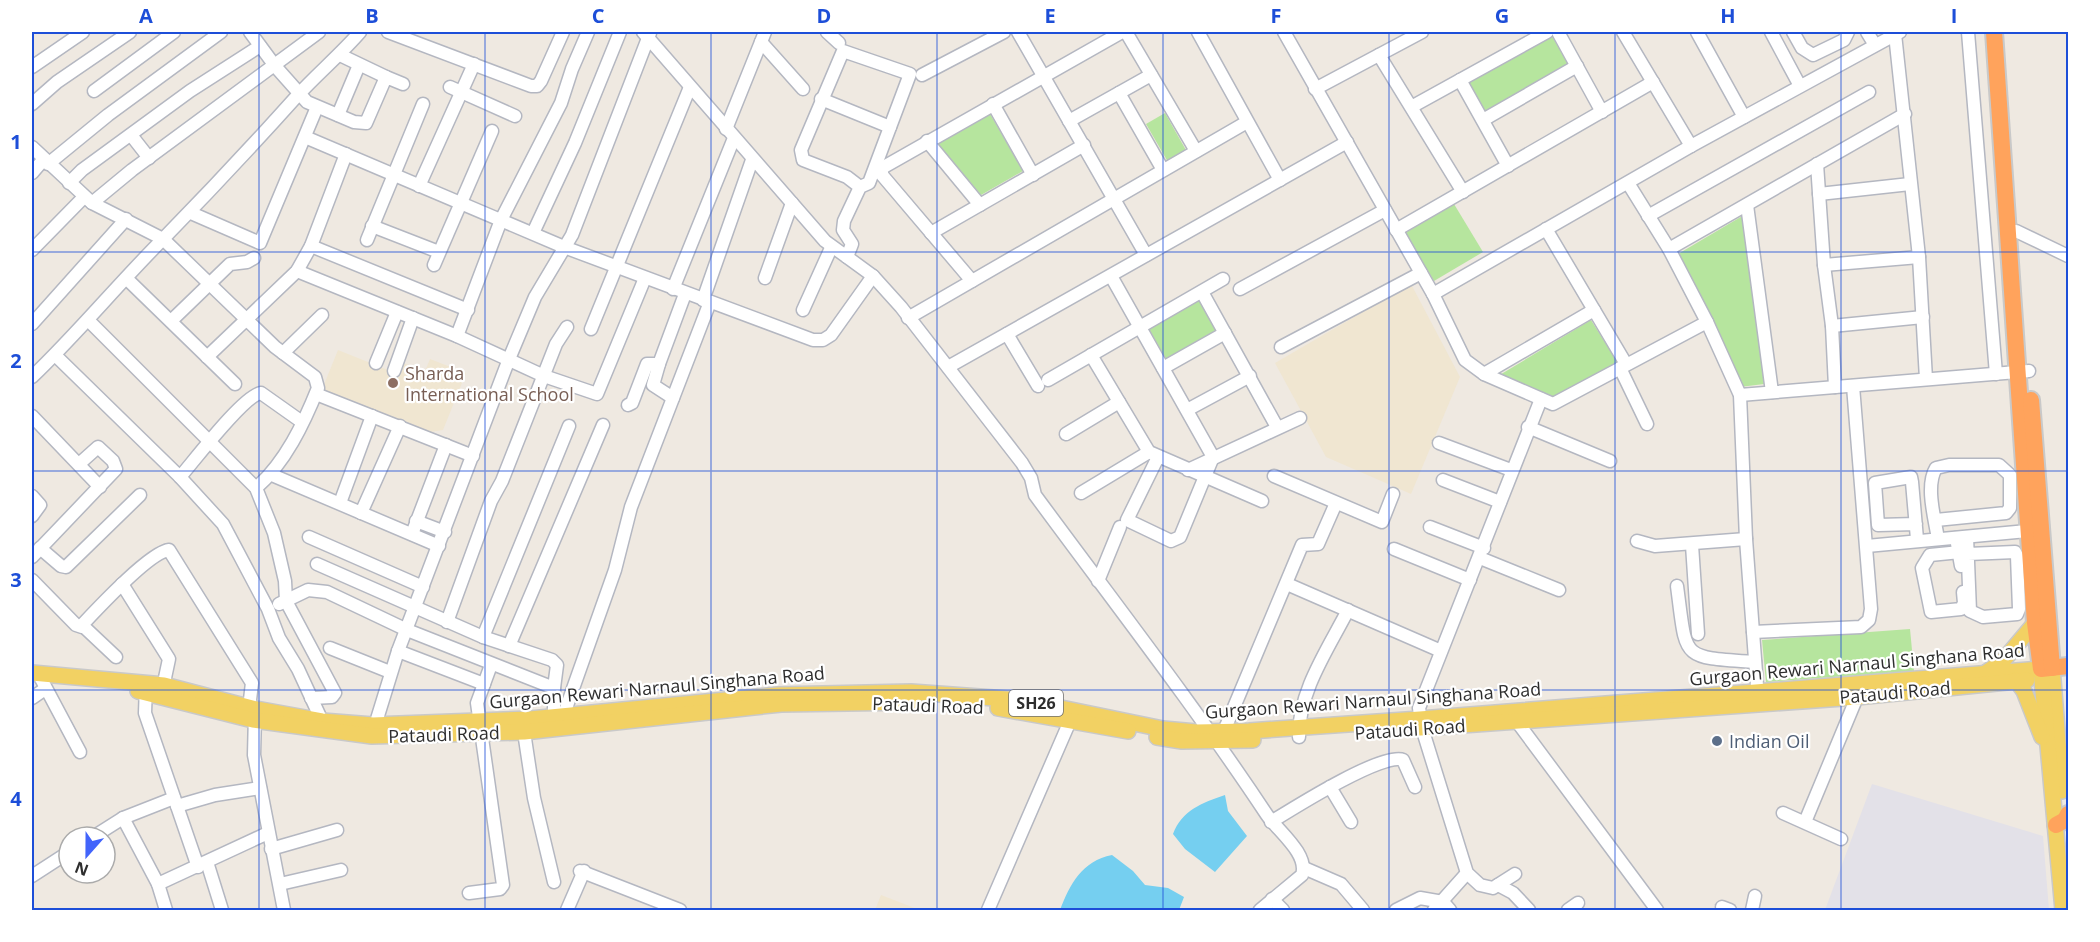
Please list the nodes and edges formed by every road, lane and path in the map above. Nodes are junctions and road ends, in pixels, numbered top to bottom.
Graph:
1 (83, 32) edge
2 (130, 32) edge
3 (174, 32) edge
4 (221, 32) edge
5 (250, 32) edge
6 (319, 32) edge
7 (360, 32) edge
8 (387, 32) edge
9 (549, 32) edge
10 (588, 32) edge
11 (620, 32) edge
12 (827, 32) edge
13 (1004, 32) edge
14 (1018, 32) edge
15 (1124, 32) edge
16 (1198, 32) edge
17 (1284, 32) edge
18 (1422, 32) edge
19 (1547, 32) edge
20 (1558, 32) edge
21 (1623, 32) edge
22 (1697, 32) edge
23 (1771, 32) edge
24 (1794, 32) edge
25 (1848, 32) edge
26 (1868, 32) edge
27 (1968, 32) edge
28 (1994, 32) edge
29 (2003, 32) edge
30 (1898, 33) edge
31 (562, 34) edge
32 (647, 34) edge
33 (763, 37) edge
34 (839, 43) dead end
35 (1875, 45) junction
36 (260, 46) junction
37 (340, 55) junction
38 (1379, 55) junction
39 (474, 64) junction
40 (359, 65) junction
41 (275, 66) junction
42 (1577, 66) junction
43 (32, 67) edge
44 (922, 75) dead end
45 (1043, 75) junction
46 (1151, 75) junction
47 (386, 77) junction
48 (1460, 80) junction
49 (1653, 82) junction
50 (403, 84) dead end
51 (1800, 86) junction
52 (690, 87) junction
53 (803, 89) dead end
54 (1315, 89) junction
55 (456, 90) junction
56 (94, 91) dead end
57 (1869, 92) dead end
58 (1119, 93) junction
59 (299, 94) junction
60 (821, 99) junction
61 (32, 104) edge
62 (423, 104) dead end
63 (993, 104) junction
64 (2003, 104) junction
65 (1413, 106) junction
66 (317, 107) junction
67 (1602, 112) junction
68 (1905, 114) junction
69 (338, 115) junction
70 (515, 116) dead end
71 (1744, 117) junction
72 (1483, 120) junction
73 (1069, 121) junction
74 (1247, 122) junction
75 (890, 127) junction
76 (492, 131) dead end
77 (730, 133) junction
78 (130, 135) junction
79 (305, 137) junction
80 (927, 141) junction
81 (1347, 142) junction
82 (1083, 145) junction
83 (1691, 146) junction
84 (32, 147) edge
85 (1196, 152) junction
86 (346, 154) junction
87 (148, 158) junction
88 (752, 160) junction
89 (46, 161) junction
90 (1816, 164) junction
91 (1509, 166) junction
92 (1163, 170) junction
93 (32, 173) edge
94 (394, 175) junction
95 (1033, 175) junction
96 (1280, 180) junction
97 (69, 183) junction
98 (1628, 183) junction
99 (1910, 184) junction
100 (419, 186) junction
101 (860, 187) junction
102 (1463, 192) junction
103 (1819, 194) junction
104 (1113, 198) junction
105 (88, 200) junction
106 (459, 203) junction
107 (792, 203) junction
108 (980, 205) junction
109 (1747, 205) junction
110 (1385, 210) junction
111 (191, 213) junction
112 (1648, 216) junction
113 (126, 219) junction
114 (501, 220) junction
115 (372, 226) junction
116 (1396, 230) junction
117 (1546, 230) junction
118 (2016, 231) junction
119 (533, 233) junction
120 (931, 233) junction
121 (163, 239) junction
122 (367, 240) dead end
123 (311, 246) junction
124 (564, 247) junction
125 (831, 248) junction
126 (1669, 249) junction
127 (32, 250) edge
128 (439, 252) junction
129 (1146, 255) junction
130 (2068, 256) edge
131 (847, 257) junction
132 (1919, 257) junction
133 (254, 258) dead end
134 (434, 265) dead end
135 (1824, 265) junction
136 (617, 267) junction
137 (297, 271) junction
138 (1420, 273) junction
139 (873, 276) junction
140 (1112, 276) junction
141 (645, 278) junction
142 (765, 278) dead end
143 (127, 279) junction
144 (1222, 279) dead end
145 (972, 281) junction
146 (210, 285) junction
147 (1240, 289) dead end
148 (679, 291) junction
149 (1202, 292) junction
150 (1433, 294) junction
151 (707, 301) junction
152 (468, 310) junction
153 (803, 310) dead end
154 (1594, 310) junction
155 (397, 312) junction
156 (322, 315) dead end
157 (1923, 317) junction
158 (246, 318) junction
159 (413, 318) junction
160 (908, 318) junction
161 (89, 321) junction
162 (171, 321) junction
163 (1707, 322) junction
164 (32, 324) edge
165 (1832, 326) junction
166 (567, 327) dead end
167 (1140, 327) junction
168 (591, 328) dead end
169 (1225, 333) junction
170 (1007, 334) junction
171 (457, 336) junction
172 (1281, 347) dead end
173 (284, 353) junction
174 (55, 355) junction
175 (1091, 355) junction
176 (207, 357) junction
177 (509, 359) junction
178 (376, 363) dead end
179 (659, 364) junction
180 (1623, 366) junction
181 (948, 367) junction
182 (1163, 368) junction
183 (394, 371) dead end
184 (2024, 372) junction
185 (1484, 374) junction
186 (1996, 374) junction
187 (544, 375) junction
188 (1250, 376) junction
189 (32, 377) edge
190 (1926, 379) junction
191 (235, 384) dead end
192 (1853, 386) junction
193 (1835, 387) junction
194 (1772, 392) junction
195 (316, 394) junction
196 (1740, 395) junction
197 (673, 398) junction
198 (1541, 399) junction
199 (1119, 402) junction
200 (628, 405) dead end
201 (1187, 410) junction
202 (32, 416) edge
203 (372, 416) junction
204 (1300, 418) dead end
205 (302, 422) junction
206 (1647, 424) dead end
207 (603, 425) dead end
208 (400, 426) junction
209 (569, 426) dead end
210 (1277, 427) junction
211 (1528, 427) junction
212 (1066, 434) dead end
213 (210, 442) junction
214 (1439, 442) dead end
215 (446, 445) junction
216 (1153, 455) junction
217 (473, 456) junction
218 (1213, 457) junction
219 (1610, 461) dead end
220 (79, 464) junction
221 (1511, 470) junction
222 (1188, 471) junction
223 (272, 475) junction
224 (1274, 476) dead end
225 (180, 477) junction
226 (1204, 478) junction
227 (1443, 480) dead end
228 (100, 487) junction
229 (256, 488) junction
230 (1081, 493) dead end
231 (1394, 494) dead end
232 (140, 495) dead end
233 (32, 496) edge
234 (1262, 501) dead end
235 (1500, 502) junction
236 (340, 503) junction
237 (1336, 503) junction
238 (362, 513) junction
239 (32, 516) edge
240 (1935, 520) junction
241 (416, 521) junction
242 (1916, 524) junction
243 (1120, 527) dead end
244 (1430, 527) dead end
245 (2027, 531) junction
246 (445, 532) junction
247 (412, 534) junction
248 (309, 537) dead end
249 (1961, 538) junction
250 (1746, 539) junction
251 (1917, 539) junction
252 (1938, 539) junction
253 (1637, 541) dead end
254 (1692, 545) junction
255 (439, 546) junction
256 (1867, 546) junction
257 (1394, 549) dead end
258 (36, 552) edge
259 (1482, 553) junction
260 (1964, 553) junction
261 (317, 564) dead end
262 (32, 580) edge
263 (1470, 580) junction
264 (1098, 581) junction
265 (122, 584) junction
266 (1287, 584) junction
267 (1677, 586) dead end
268 (423, 587) junction
269 (1559, 590) dead end
270 (286, 601) junction
271 (416, 607) junction
272 (268, 609) junction
273 (1348, 609) junction
274 (447, 622) junction
275 (2035, 623) junction
276 (82, 627) junction
277 (407, 630) junction
278 (1753, 632) junction
279 (1698, 634) dead end
280 (483, 637) junction
281 (509, 646) junction
282 (330, 648) dead end
283 (398, 651) junction
284 (1441, 651) junction
285 (116, 657) dead end
286 (1755, 662) junction
287 (491, 665) junction
288 (390, 672) junction
289 (1987, 672) junction
290 (2054, 673) edge
291 (38, 679) edge
292 (2016, 680) junction
293 (484, 684) junction
294 (554, 688) junction
295 (155, 689) junction
296 (1758, 697) junction
297 (1857, 697) junction
298 (32, 698) edge
299 (311, 698) junction
300 (739, 703) junction
301 (253, 712) junction
302 (1072, 715) junction
303 (559, 716) junction
304 (1517, 717) junction
305 (322, 721) junction
306 (1421, 723) junction
307 (479, 727) junction
308 (373, 730) junction
309 (524, 732) junction
310 (1299, 732) junction
311 (1217, 735) junction
312 (2048, 750) junction
313 (80, 752) dead end
314 (1330, 787) junction
315 (1415, 787) dead end
316 (260, 788) junction
317 (176, 802) junction
318 (1783, 813) dead end
319 (123, 818) junction
320 (2063, 820) edge
321 (1271, 822) junction
322 (1351, 822) dead end
323 (1805, 822) junction
324 (112, 825) edge
325 (337, 830) dead end
326 (268, 833) junction
327 (1842, 839) dead end
328 (271, 849) junction
329 (2068, 854) edge
330 (57, 860) edge
331 (203, 865) junction
332 (1304, 868) junction
333 (341, 870) dead end
334 (1467, 873) junction
335 (1515, 874) dead end
336 (32, 876) edge
337 (554, 882) dead end
338 (158, 884) junction
339 (280, 884) junction
340 (1498, 885) junction
341 (469, 893) dead end
342 (1755, 896) dead end
343 (1272, 899) junction
344 (1442, 908) edge
345 (166, 910) edge
346 (222, 910) edge
347 (285, 910) edge
348 (567, 910) edge
349 (680, 910) edge
350 (988, 910) edge
351 (1260, 910) edge
352 (1283, 910) edge
353 (1364, 910) edge
354 (1396, 910) edge
355 (1528, 910) edge
356 (1658, 910) edge
357 (1752, 910) edge
358 (2063, 910) edge

1 - 43 street
2 - 61 street
3 - 56 street
4 - 89 street
5 - 36 street
6 - 41 street
7 - 37 street
8 - 39 street
9 - 31 street
10 - 114 street
11 - 119 street
12 - 34 street
13 - 44 street
14 - 45 street
15 - 45 street
15 - 46 street
16 - 74 street
17 - 54 street
18 - 38 street
19 - 48 street
20 - 42 street
21 - 49 street
22 - 71 street
23 - 51 street
24 - 25 street
26 - 35 street
27 - 186 street
28 - 64 highway
29 - 64 highway
30 - 35 street
30 - 68 street
31 - 39 street
32 - 52 street
32 - 124 street
33 - 53 street
33 - 77 street
35 - 51 street
36 - 41 street
36 - 78 street
37 - 40 street
37 - 59 street
38 - 54 street
38 - 65 street
39 - 55 street
40 - 47 street
40 - 69 street
41 - 59 street
41 - 87 street
42 - 67 street
42 - 72 street
45 - 63 street
45 - 73 street
46 - 58 street
46 - 85 street
47 - 50 street
47 - 69 street
48 - 65 street
48 - 72 street
49 - 67 street
49 - 83 street
51 - 71 street
52 - 77 street
52 - 136 street
54 - 81 street
55 - 70 street
55 - 100 street
57 - 112 street
58 - 73 street
58 - 92 street
59 - 66 street
59 - 111 street
60 - 75 street
60 - 75 street
60 - 101 street
62 - 94 street
63 - 80 street
63 - 95 street
64 - 118 highway
64 - 184 highway
65 - 102 street
66 - 69 street
66 - 79 street
67 - 91 street
68 - 90 street
68 - 99 street
71 - 83 street
72 - 91 street
73 - 82 street
74 - 85 street
74 - 96 street
75 - 101 street
76 - 106 street
77 - 88 street
77 - 148 street
78 - 87 street
78 - 97 street
79 - 86 street
79 - 111 street
80 - 108 street
80 - 120 street
81 - 96 street
81 - 110 street
82 - 95 street
82 - 104 street
83 - 98 street
84 - 89 street
85 - 92 street
86 - 94 street
86 - 123 street
87 - 105 street
88 - 107 street
88 - 151 street
89 - 93 street
89 - 97 street
90 - 103 street
90 - 109 street
91 - 102 street
92 - 104 street
94 - 100 street
94 - 115 street
95 - 108 street
96 - 129 street
97 - 105 street
98 - 112 street
98 - 117 street
99 - 103 street
99 - 132 street
100 - 106 street
101 - 131 street
102 - 116 street
103 - 135 street
104 - 129 street
104 - 145 street
105 - 113 street
105 - 127 street
106 - 114 street
106 - 128 street
107 - 125 street
107 - 142 street
108 - 120 street
109 - 126 street
109 - 194 street
110 - 116 street
110 - 147 street
111 - 121 street
112 - 126 street
113 - 121 street
113 - 164 street
114 - 119 street
114 - 152 street
115 - 122 street
115 - 128 street
116 - 138 street
117 - 150 street
117 - 154 street
118 - 130 street
118 - 184 highway
119 - 124 street
120 - 145 street
121 - 143 street
121 - 146 street
123 - 137 street
123 - 152 street
124 - 136 street
124 - 177 street
125 - 131 street
125 - 153 street
126 - 163 street
128 - 134 street
129 - 140 street
131 - 139 street
132 - 135 street
132 - 157 street
133 - 146 street
135 - 165 street
136 - 141 street
136 - 168 street
137 - 155 street
137 - 158 street
138 - 150 street
138 - 172 street
139 - 151 street
139 - 160 street
140 - 167 street
140 - 170 street
141 - 148 street
141 - 187 street
143 - 161 street
143 - 162 street
144 - 149 street
145 - 160 street
146 - 158 street
146 - 162 street
148 - 151 street
148 - 179 street
149 - 167 street
149 - 169 street
150 - 185 street
151 - 197 street
152 - 171 street
154 - 180 street
154 - 185 street
155 - 159 street
155 - 178 street
156 - 173 street
157 - 165 street
157 - 190 street
158 - 173 street
158 - 176 street
159 - 171 street
159 - 183 street
160 - 181 street
161 - 174 street
161 - 213 street
162 - 176 street
163 - 180 street
163 - 196 street
165 - 193 street
166 - 187 street
167 - 175 street
167 - 182 street
169 - 182 street
169 - 188 street
170 - 175 street
170 - 181 street
171 - 177 street
173 - 195 street
174 - 189 street
174 - 225 street
175 - 199 street
176 - 191 street
177 - 187 street
177 - 217 street
179 - 197 street
179 - 200 street
180 - 198 street
180 - 206 street
181 - 264 street
182 - 201 street
184 - 186 street
184 - 245 highway
184 - 290 highway
185 - 198 street
186 - 190 street
187 - 274 street
188 - 201 street
188 - 210 street
190 - 192 street
192 - 193 street
192 - 256 street
193 - 194 street
194 - 196 street
195 - 203 street
195 - 205 street
196 - 250 street
197 - 303 street
198 - 211 street
199 - 212 street
199 - 216 street
201 - 218 street
202 - 220 street
203 - 208 street
203 - 236 street
204 - 210 street
205 - 213 street
205 - 223 street
207 - 281 street
208 - 215 street
208 - 238 street
209 - 280 street
210 - 218 street
211 - 219 street
211 - 221 street
213 - 225 street
213 - 229 street
214 - 221 street
215 - 217 street
215 - 241 street
216 - 222 street
216 - 226 street
216 - 230 street
217 - 246 street
218 - 222 street
218 - 226 street
220 - 228 street
220 - 228 street
221 - 235 street
222 - 226 street
223 - 229 street
223 - 236 street
224 - 237 street
225 - 272 street
226 - 234 street
227 - 235 street
228 - 258 street
229 - 270 street
231 - 237 street
232 - 258 street
233 - 239 street
235 - 259 street
236 - 238 street
237 - 266 street
238 - 247 street
240 - 240 street
240 - 252 street
241 - 246 street
241 - 247 street
242 - 242 street
242 - 251 street
243 - 264 street
244 - 259 street
245 - 249 street
245 - 275 highway
246 - 255 street
247 - 255 street
248 - 268 street
249 - 252 street
249 - 260 street
250 - 254 street
250 - 278 street
251 - 252 street
251 - 256 street
253 - 254 street
254 - 279 street
255 - 268 street
256 - 278 street
257 - 263 street
259 - 263 street
259 - 269 street
260 - 260 street
260 - 260 street
261 - 271 street
262 - 276 street
263 - 284 street
264 - 311 street
265 - 276 street
265 - 295 street
265 - 301 street
266 - 273 street
266 - 311 street
267 - 286 street
268 - 271 street
270 - 272 street
270 - 277 street
270 - 299 street
271 - 274 street
271 - 277 street
272 - 299 street
273 - 284 street
273 - 310 street
274 - 280 street
275 - 289 main road
275 - 290 highway
276 - 285 street
277 - 283 street
277 - 287 street
278 - 286 street
280 - 281 street
281 - 294 street
282 - 288 street
283 - 288 street
283 - 293 street
284 - 306 street
286 - 296 street
287 - 293 street
287 - 294 street
288 - 308 street
289 - 290 main road, Gurgaon Rewari Narnaul Singhana Road / SH26
289 - 296 main road, Gurgaon Rewari Narnaul Singhana Road / SH26
290 - 292 main road, Pataudi Road / SH26
290 - 312 main road
290 - 320 main road
291 - 295 main road, Gurgaon Rewari Narnaul Singhana Road / SH26
291 - 298 street
291 - 313 street
292 - 297 main road, Pataudi Road / SH26
292 - 312 main road
293 - 307 street
294 - 303 street
295 - 301 main road, Gurgaon Rewari Narnaul Singhana Road / SH26
295 - 317 street
296 - 297 main road, Pataudi Road / SH26
296 - 304 main road, Gurgaon Rewari Narnaul Singhana Road / SH26
297 - 323 street
299 - 305 street
300 - 302 main road, Gurgaon Rewari Narnaul Singhana Road / SH26
300 - 303 main road, Gurgaon Rewari Narnaul Singhana Road / SH26
300 - 309 main road, Pataudi Road / SH26
301 - 305 main road, Gurgaon Rewari Narnaul Singhana Road / SH26
301 - 308 main road, Pataudi Road / SH26
301 - 316 street
302 - 311 main road, Gurgaon Rewari Narnaul Singhana Road / SH26
302 - 350 street
303 - 307 main road, Gurgaon Rewari Narnaul Singhana Road / SH26
304 - 306 main road, Gurgaon Rewari Narnaul Singhana Road / SH26
304 - 356 street
305 - 308 main road, Gurgaon Rewari Narnaul Singhana Road / SH26
306 - 310 main road, Gurgaon Rewari Narnaul Singhana Road / SH26
306 - 334 street
307 - 308 main road, Gurgaon Rewari Narnaul Singhana Road / SH26
307 - 309 main road, Pataudi Road / SH26
307 - 341 street
309 - 337 street
310 - 311 main road, Gurgaon Rewari Narnaul Singhana Road / SH26
311 - 321 street
312 - 320 main road
314 - 315 street
314 - 321 street
314 - 322 street
316 - 317 street
316 - 326 street
317 - 319 street
317 - 331 street
318 - 323 street
319 - 324 street
319 - 338 street
320 - 329 main road
320 - 358 main road
321 - 332 street
323 - 327 street
325 - 328 street
326 - 328 street
326 - 331 street
328 - 339 street
330 - 336 street
331 - 338 street
331 - 346 street
332 - 343 street
332 - 353 street
333 - 339 street
334 - 340 street
334 - 344 street
335 - 340 street
338 - 345 street
339 - 347 street
340 - 355 street
342 - 357 street
343 - 351 street
343 - 352 street
344 - 354 street
348 - 349 street

